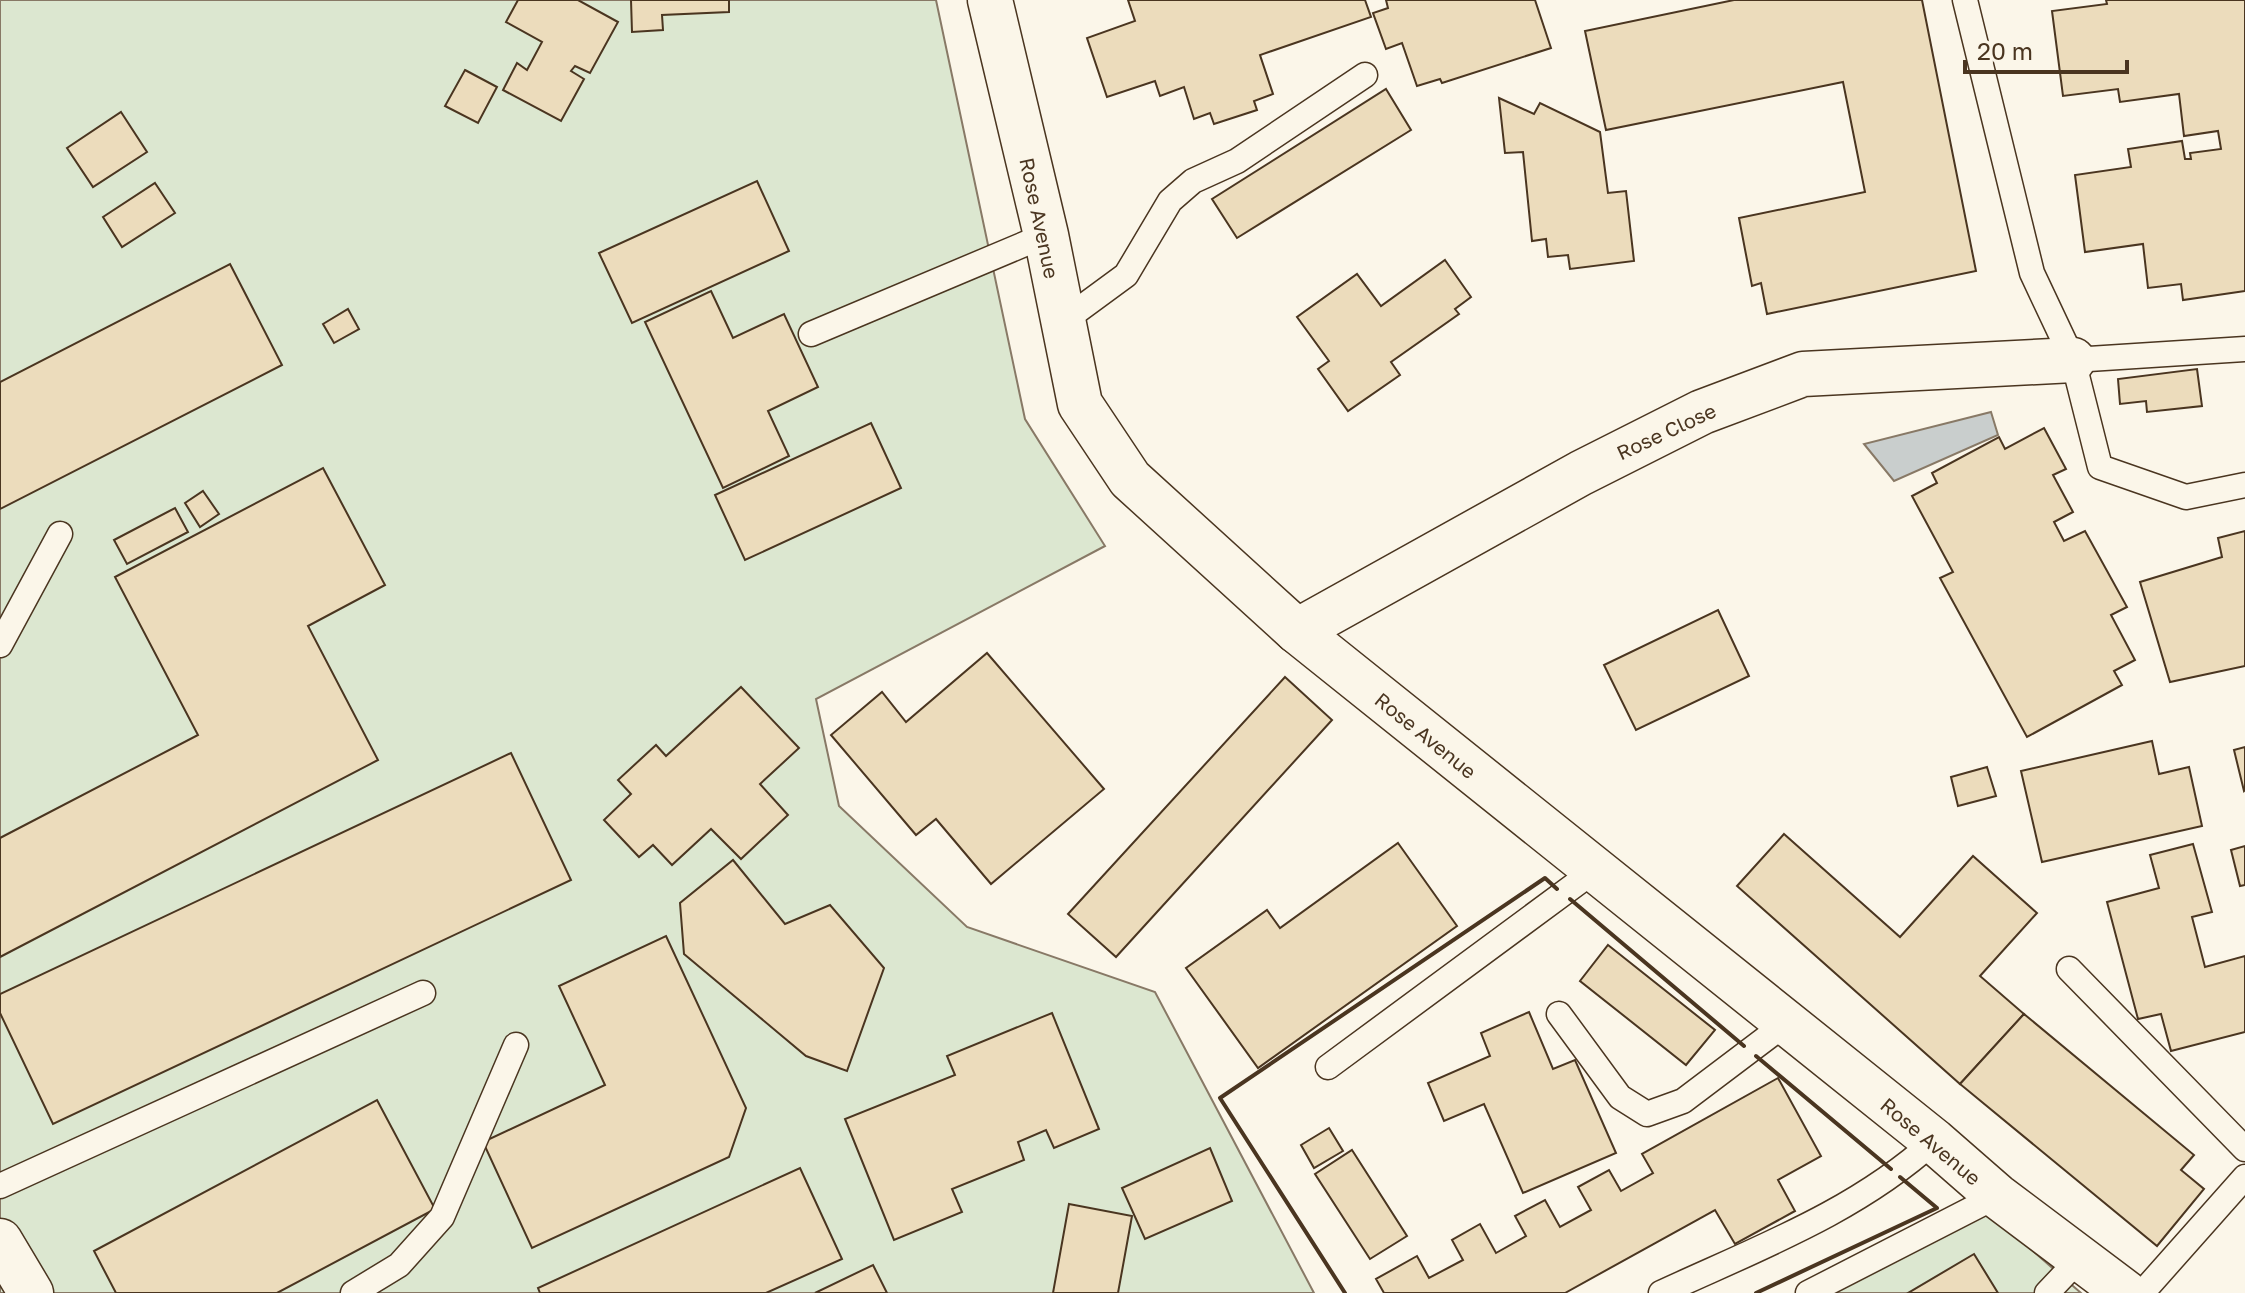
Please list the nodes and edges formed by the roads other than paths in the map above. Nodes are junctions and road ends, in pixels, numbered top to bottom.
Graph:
1 (990, 0) edge
2 (1965, 0) edge
3 (1365, 75) dead end
4 (1046, 235) junction
5 (1062, 322) junction
6 (811, 334) dead end
7 (2245, 349) edge
8 (2073, 360) junction
9 (2245, 485) edge
10 (60, 534) dead end
11 (1297, 631) junction
12 (0, 645) edge
13 (1595, 870) junction
14 (2069, 969) dead end
15 (423, 993) dead end
16 (1559, 1014) dead end
17 (1785, 1024) junction
18 (516, 1045) dead end
19 (1328, 1067) dead end
20 (1934, 1141) junction
21 (2245, 1149) edge
22 (2245, 1177) edge
23 (0, 1186) edge
24 (1997, 1196) junction
25 (0, 1241) edge
26 (2081, 1257) junction
27 (31, 1293) edge
28 (353, 1293) edge
29 (1661, 1293) edge
30 (1808, 1293) edge
31 (2047, 1293) edge
32 (2126, 1293) edge
33 (2142, 1293) edge

1 - 4 street, Rose Avenue
2 - 8 lane
3 - 5 lane
4 - 5 street, Rose Avenue
4 - 6 lane
5 - 11 street, Rose Avenue
7 - 8 lane
8 - 9 lane
8 - 11 street, Rose Close
10 - 12 lane
11 - 13 street, Rose Avenue
13 - 17 street, Rose Avenue
13 - 19 lane
14 - 21 lane
15 - 23 lane
16 - 17 lane
17 - 20 street, Rose Avenue
18 - 28 lane
20 - 24 street, Rose Avenue
20 - 29 lane
22 - 33 lane
24 - 26 street, Rose Avenue
24 - 30 lane
25 - 27 street
26 - 31 lane
26 - 32 street, Rose Avenue

